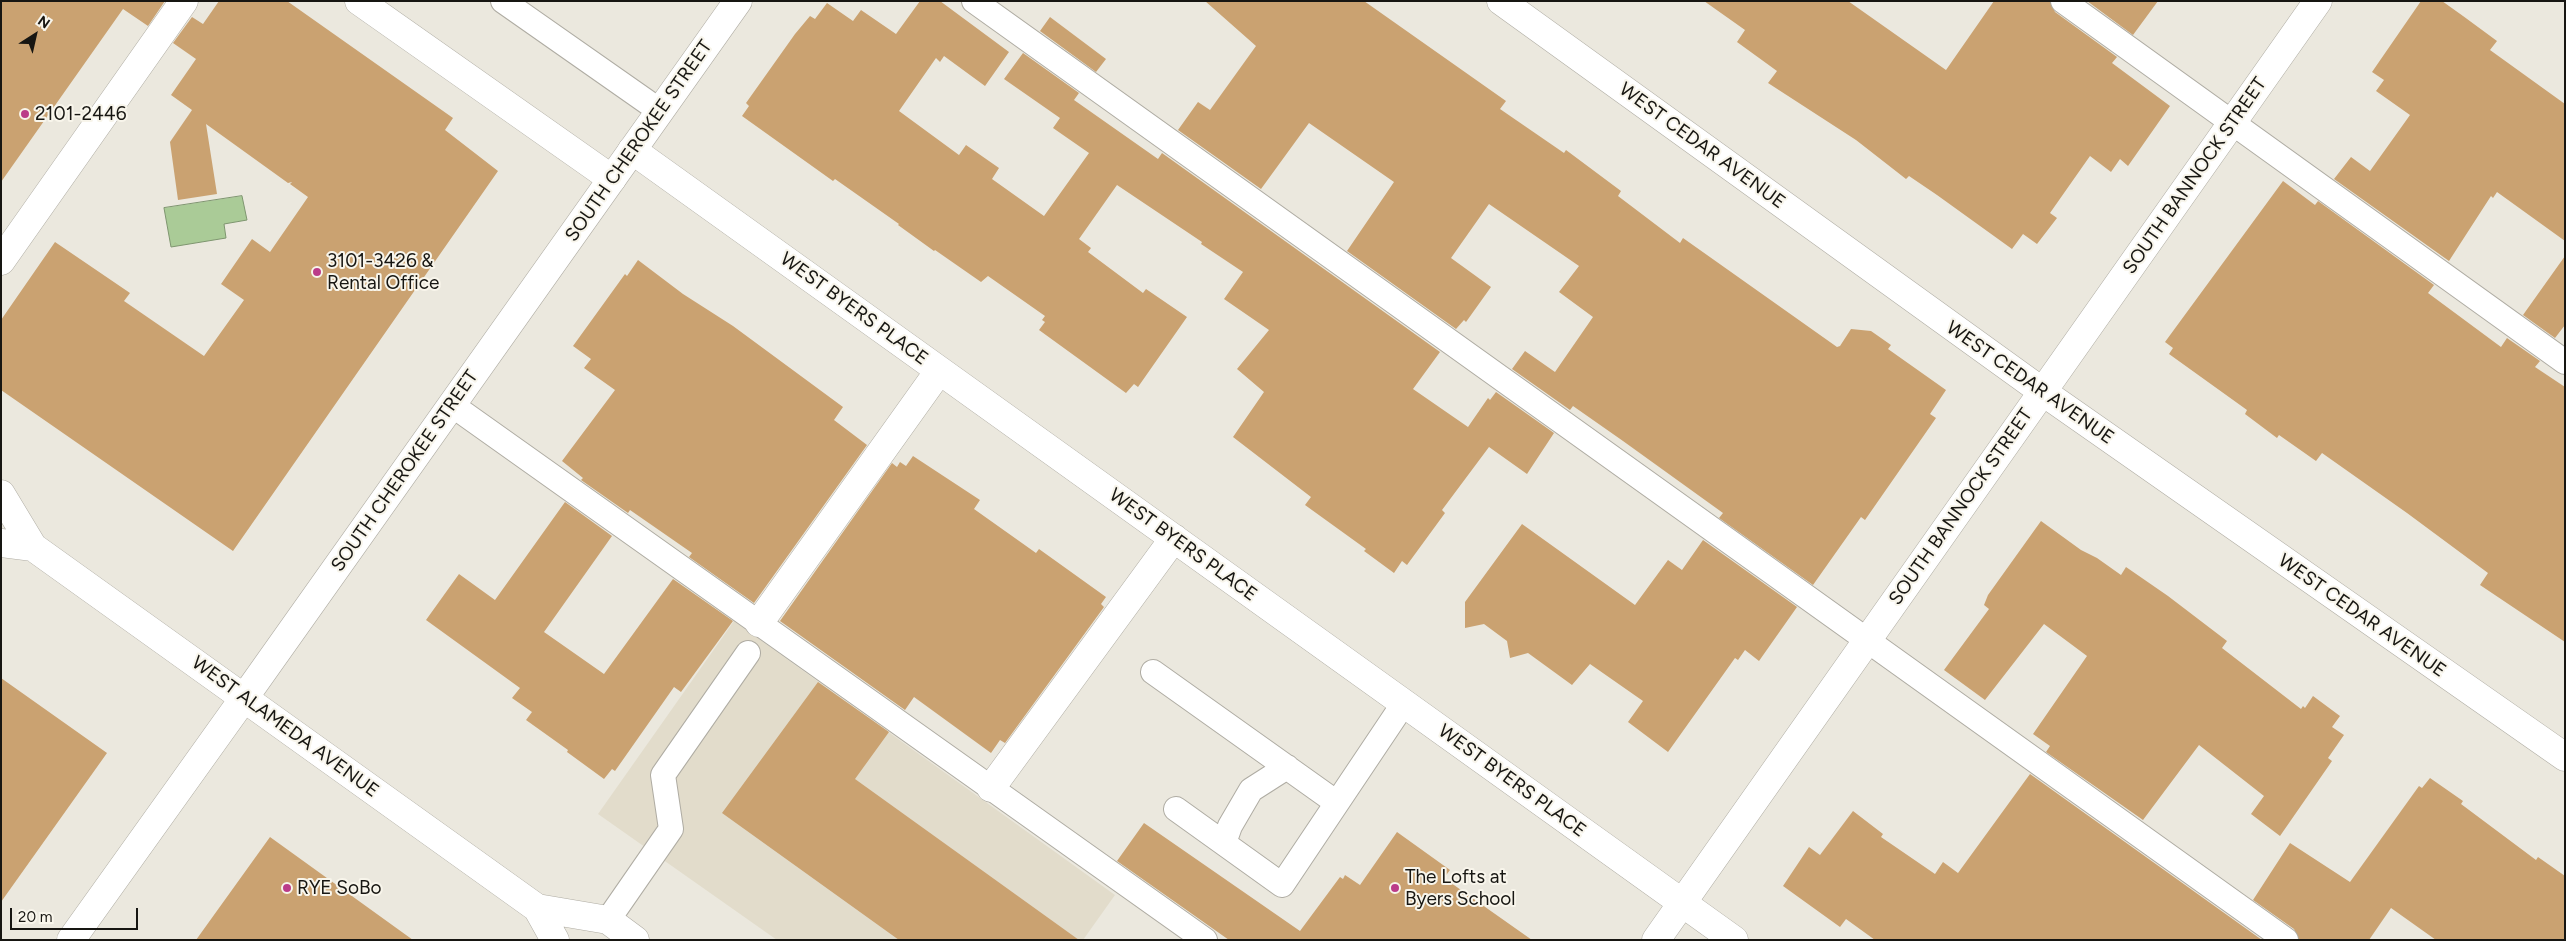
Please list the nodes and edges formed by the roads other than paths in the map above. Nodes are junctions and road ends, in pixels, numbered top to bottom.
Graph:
1 (184, 1) edge
2 (359, 1) edge
3 (503, 1) edge
4 (738, 1) edge
5 (974, 1) edge
6 (1501, 1) edge
7 (2063, 1) edge
8 (2318, 1) edge
9 (660, 112) junction
10 (2233, 122) junction
11 (632, 150) junction
12 (612, 179) junction
13 (1, 261) edge
14 (2565, 362) edge
15 (940, 371) junction
16 (2043, 392) junction
17 (452, 405) junction
18 (1, 494) edge
19 (1174, 538) junction
20 (1, 542) edge
21 (33, 547) junction
22 (759, 623) junction
23 (1868, 640) junction
24 (748, 653) dead end
25 (1153, 672) dead end
26 (244, 698) junction
27 (1404, 703) junction
28 (2565, 758) edge
29 (1287, 767) junction
30 (991, 788) junction
31 (1337, 803) junction
32 (1176, 809) dead end
33 (1224, 843) junction
34 (1682, 903) junction
35 (537, 908) junction
36 (608, 920) junction
37 (71, 940) edge
38 (555, 940) edge
39 (635, 940) edge
40 (1205, 940) edge
41 (1656, 940) edge
42 (1734, 940) edge
43 (2286, 940) edge

1 - 13 street
2 - 12 street
3 - 9 lane
4 - 9 street, SOUTH CHEROKEE STREET
5 - 23 lane
6 - 16 street, WEST CEDAR AVENUE
7 - 10 lane
8 - 10 street, SOUTH BANNOCK STREET
9 - 11 street, SOUTH CHEROKEE STREET
10 - 14 lane
10 - 16 street, SOUTH BANNOCK STREET
11 - 12 street, SOUTH CHEROKEE STREET
11 - 15 street, WEST BYERS PLACE
12 - 17 street, SOUTH CHEROKEE STREET
15 - 19 street, WEST BYERS PLACE
15 - 22 street
16 - 23 street, SOUTH BANNOCK STREET
16 - 28 street, WEST CEDAR AVENUE
17 - 22 lane
17 - 26 street, SOUTH CHEROKEE STREET
18 - 21 street, WEST ALAMEDA AVENUE
19 - 27 street, WEST BYERS PLACE
19 - 30 street
20 - 21 street, WEST ALAMEDA AVENUE
21 - 26 street, WEST ALAMEDA AVENUE
22 - 30 lane
23 - 34 street, SOUTH BANNOCK STREET
23 - 43 lane
24 - 36 lane
25 - 29 lane
26 - 35 street, WEST ALAMEDA AVENUE
26 - 37 street, SOUTH CHEROKEE STREET
27 - 31 lane
27 - 34 street, WEST BYERS PLACE
29 - 31 lane
29 - 33 lane
30 - 40 lane
31 - 33 lane
32 - 33 lane
34 - 41 street, SOUTH BANNOCK STREET
34 - 42 street, WEST BYERS PLACE
35 - 36 street, WEST ALAMEDA AVENUE
35 - 38 street, WEST ALAMEDA AVENUE
36 - 39 street, WEST ALAMEDA AVENUE

